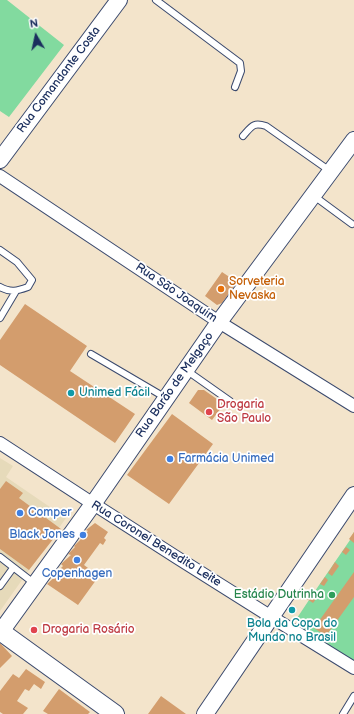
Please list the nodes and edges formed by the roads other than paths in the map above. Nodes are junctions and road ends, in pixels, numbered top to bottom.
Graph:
1 (119, 0) edge
2 (156, 0) edge
3 (234, 87) dead end
4 (243, 136) dead end
5 (354, 140) edge
6 (0, 160) edge
7 (330, 171) junction
8 (0, 176) edge
9 (313, 195) junction
10 (352, 224) dead end
11 (0, 250) edge
12 (0, 288) edge
13 (16, 291) junction
14 (0, 318) edge
15 (219, 322) junction
16 (91, 354) dead end
17 (186, 370) junction
18 (166, 398) junction
19 (230, 401) dead end
20 (354, 406) edge
21 (0, 443) edge
22 (354, 495) edge
23 (93, 504) junction
24 (0, 557) edge
25 (13, 568) junction
26 (36, 585) junction
27 (0, 586) edge
28 (270, 617) junction
29 (0, 632) edge
30 (354, 668) edge
31 (354, 696) edge
32 (115, 714) edge
33 (205, 714) edge
34 (343, 714) edge

1 - 6 street, Rua Comandante Costa
2 - 3 lane
4 - 7 lane
5 - 7 street, Rua Barão de Melgaço
7 - 9 street, Rua Barão de Melgaço
8 - 15 street, Rua São Joaquim
9 - 10 lane
9 - 15 street, Rua Barão de Melgaço
11 - 13 lane
12 - 13 lane
13 - 14 lane
15 - 17 street, Rua Barão de Melgaço
15 - 20 street, Rua São Joaquim
16 - 18 lane
17 - 18 street, Rua Barão de Melgaço
17 - 19 lane
18 - 23 street, Rua Barão de Melgaço
21 - 23 street, Rua Coronel Benedito Leite
22 - 28 street
23 - 26 street, Rua Barão de Melgaço
23 - 28 street, Rua Coronel Benedito Leite
24 - 25 lane
25 - 26 lane
25 - 27 lane
26 - 29 street, Rua Barão de Melgaço
28 - 30 street, Rua Coronel Benedito Leite
28 - 33 street
29 - 32 main road
31 - 34 lane

